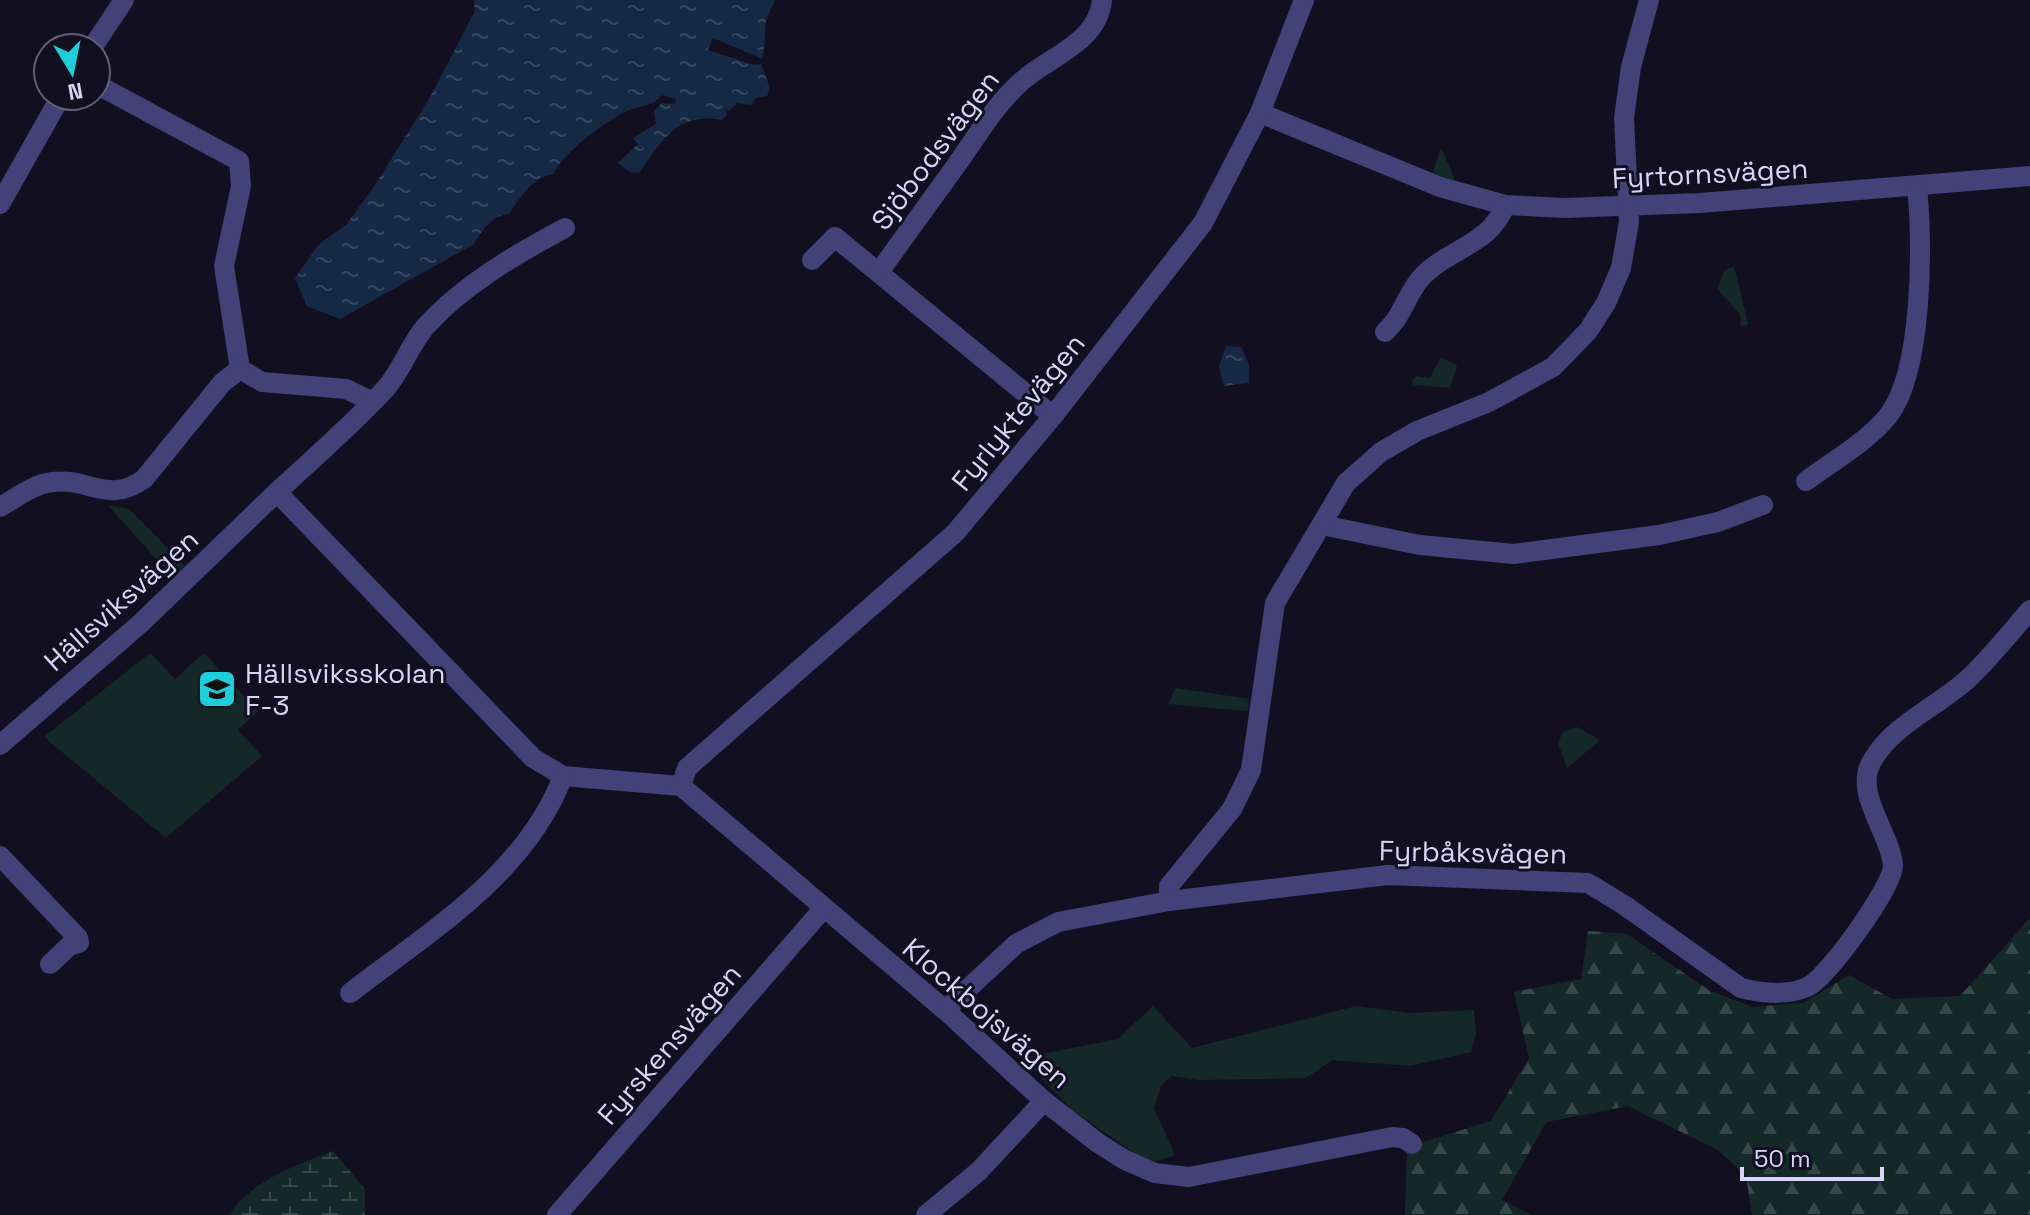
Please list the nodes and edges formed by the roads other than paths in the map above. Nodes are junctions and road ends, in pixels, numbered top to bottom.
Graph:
1 (124, 0) edge
2 (1102, 0) edge
3 (1304, 0) edge
4 (1649, 0) edge
5 (103, 32) edge
6 (112, 93) edge
7 (52, 112) edge
8 (1260, 113) junction
9 (2030, 176) edge
10 (1917, 187) junction
11 (0, 204) edge
12 (1505, 205) junction
13 (1631, 206) junction
14 (565, 228) dead end
15 (812, 260) dead end
16 (879, 272) junction
17 (1385, 332) dead end
18 (240, 369) junction
19 (373, 402) junction
20 (1053, 416) junction
21 (1806, 481) dead end
22 (277, 492) junction
23 (1763, 505) dead end
24 (0, 507) edge
25 (1322, 525) junction
26 (2030, 610) edge
27 (0, 745) edge
28 (563, 776) junction
29 (681, 786) junction
30 (0, 856) edge
31 (1169, 901) junction
32 (823, 909) junction
33 (50, 964) dead end
34 (350, 993) dead end
35 (945, 1010) junction
36 (1044, 1101) junction
37 (1412, 1144) dead end
38 (557, 1215) edge
39 (926, 1215) edge

1 - 5 street
2 - 16 street, Sjöbodsvägen
3 - 8 street, Fyrlyktevägen
4 - 13 street
6 - 18 street
7 - 11 street
8 - 12 street, Fyrtornsvägen
8 - 20 street, Fyrlyktevägen
9 - 10 street, Fyrtornsvägen
10 - 13 street, Fyrtornsvägen
10 - 21 street
12 - 13 street, Fyrtornsvägen
12 - 17 street
13 - 25 street
14 - 19 street, Hällsviksvägen
15 - 16 street, Sjöbodsvägen
16 - 20 street, Sjöbodsvägen
18 - 19 street
18 - 24 street
19 - 22 street, Hällsviksvägen
20 - 29 street, Fyrlyktevägen
22 - 27 street, Hällsviksvägen
22 - 28 street
23 - 25 street
25 - 31 street
26 - 31 street, Fyrbåksvägen
28 - 29 street
28 - 34 street
29 - 32 street, Klockbojsvägen
30 - 33 street
31 - 35 street, Fyrbåksvägen
32 - 35 street, Klockbojsvägen
32 - 38 street, Fyrskensvägen
35 - 36 street, Klockbojsvägen
36 - 37 street, Klockbojsvägen
36 - 39 street

